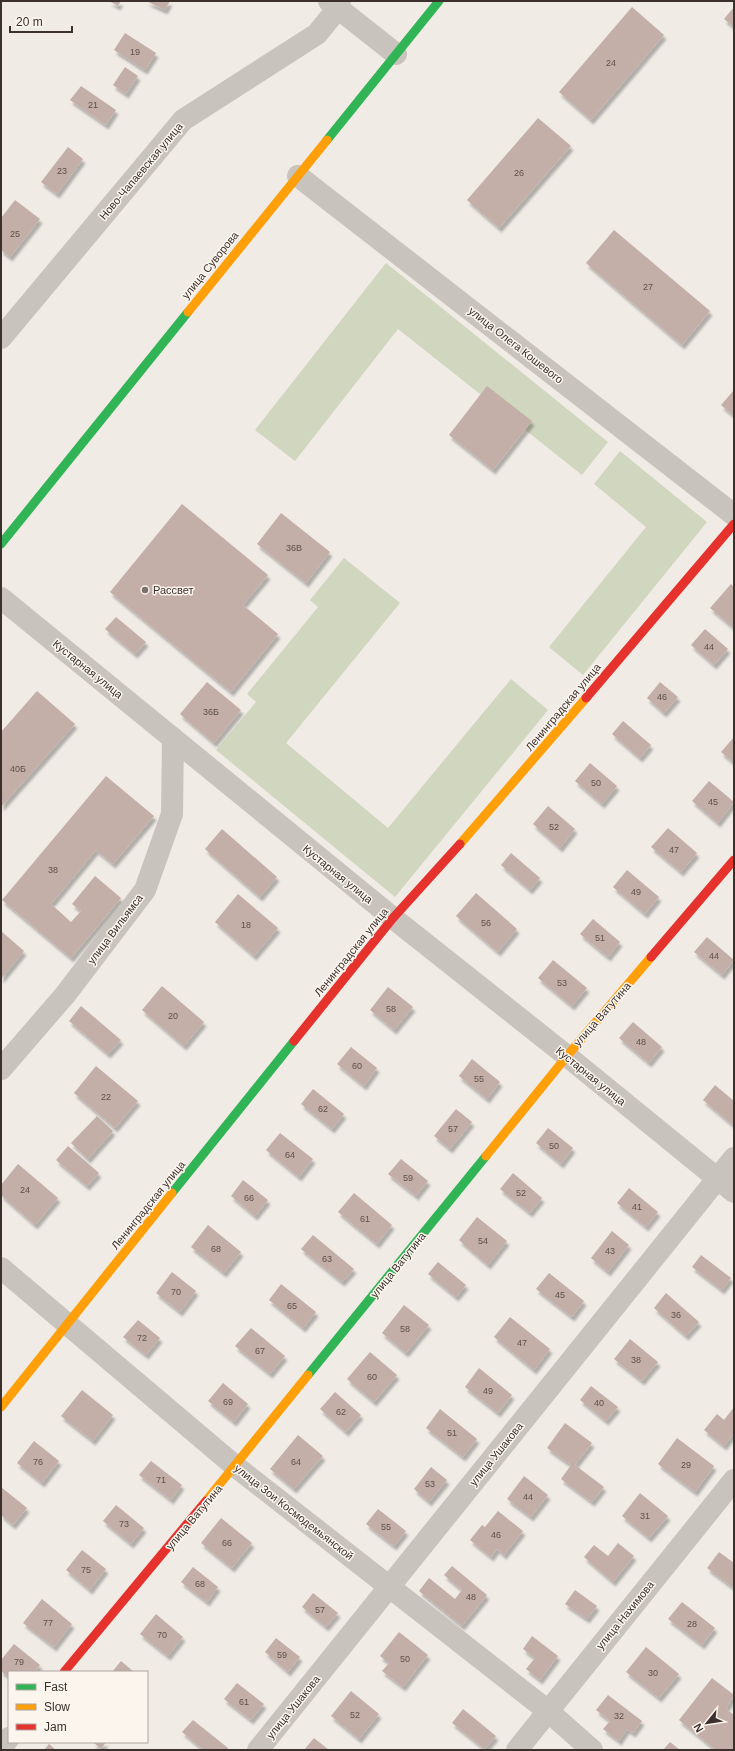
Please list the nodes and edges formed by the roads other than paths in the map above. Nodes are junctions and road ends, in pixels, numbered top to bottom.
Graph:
1 (439, 1) edge
2 (336, 3) edge
3 (396, 54) junction
4 (298, 176) junction
5 (1, 338) edge
6 (734, 515) edge
7 (734, 524) edge
8 (1, 544) edge
9 (1, 598) edge
10 (172, 738) junction
11 (734, 860) edge
12 (393, 918) junction
13 (567, 1056) junction
14 (1, 1069) edge
15 (734, 1158) edge
16 (717, 1178) junction
17 (734, 1192) edge
18 (1, 1268) edge
19 (67, 1325) junction
20 (1, 1407) edge
21 (235, 1466) junction
22 (734, 1480) edge
23 (389, 1588) junction
24 (65, 1671) edge
25 (548, 1711) junction
26 (8, 1739) edge
27 (1, 1748) edge
28 (258, 1750) edge
29 (517, 1750) edge
30 (592, 1750) edge

1 - 3 street, улица Суворова
2 - 3 street
2 - 5 street, Ново-Чапаевская улица
3 - 4 street, улица Суворова
4 - 6 street, улица Олега Кошевого
4 - 8 street, улица Суворова
7 - 12 street, Ленинградская улица
9 - 10 street, Кустарная улица
10 - 12 street, Кустарная улица
10 - 14 street, улица Вильямса
11 - 13 street, улица Ватутина
12 - 13 street, Кустарная улица
12 - 19 street, Ленинградская улица
13 - 16 street, Кустарная улица
13 - 21 street, улица Ватутина
15 - 16 street, улица Ушакова
16 - 17 street, Кустарная улица
16 - 23 street, улица Ушакова
18 - 19 street, улица Зои Космодемьянской
19 - 20 street, Ленинградская улица
19 - 21 street, улица Зои Космодемьянской
21 - 23 street, улица Зои Космодемьянской
21 - 24 street, улица Ватутина
22 - 25 street, улица Нахимова
23 - 25 street, улица Зои Космодемьянской
23 - 28 street, улица Ушакова
25 - 29 street, улица Нахимова
25 - 30 street, улица Зои Космодемьянской
26 - 27 street

